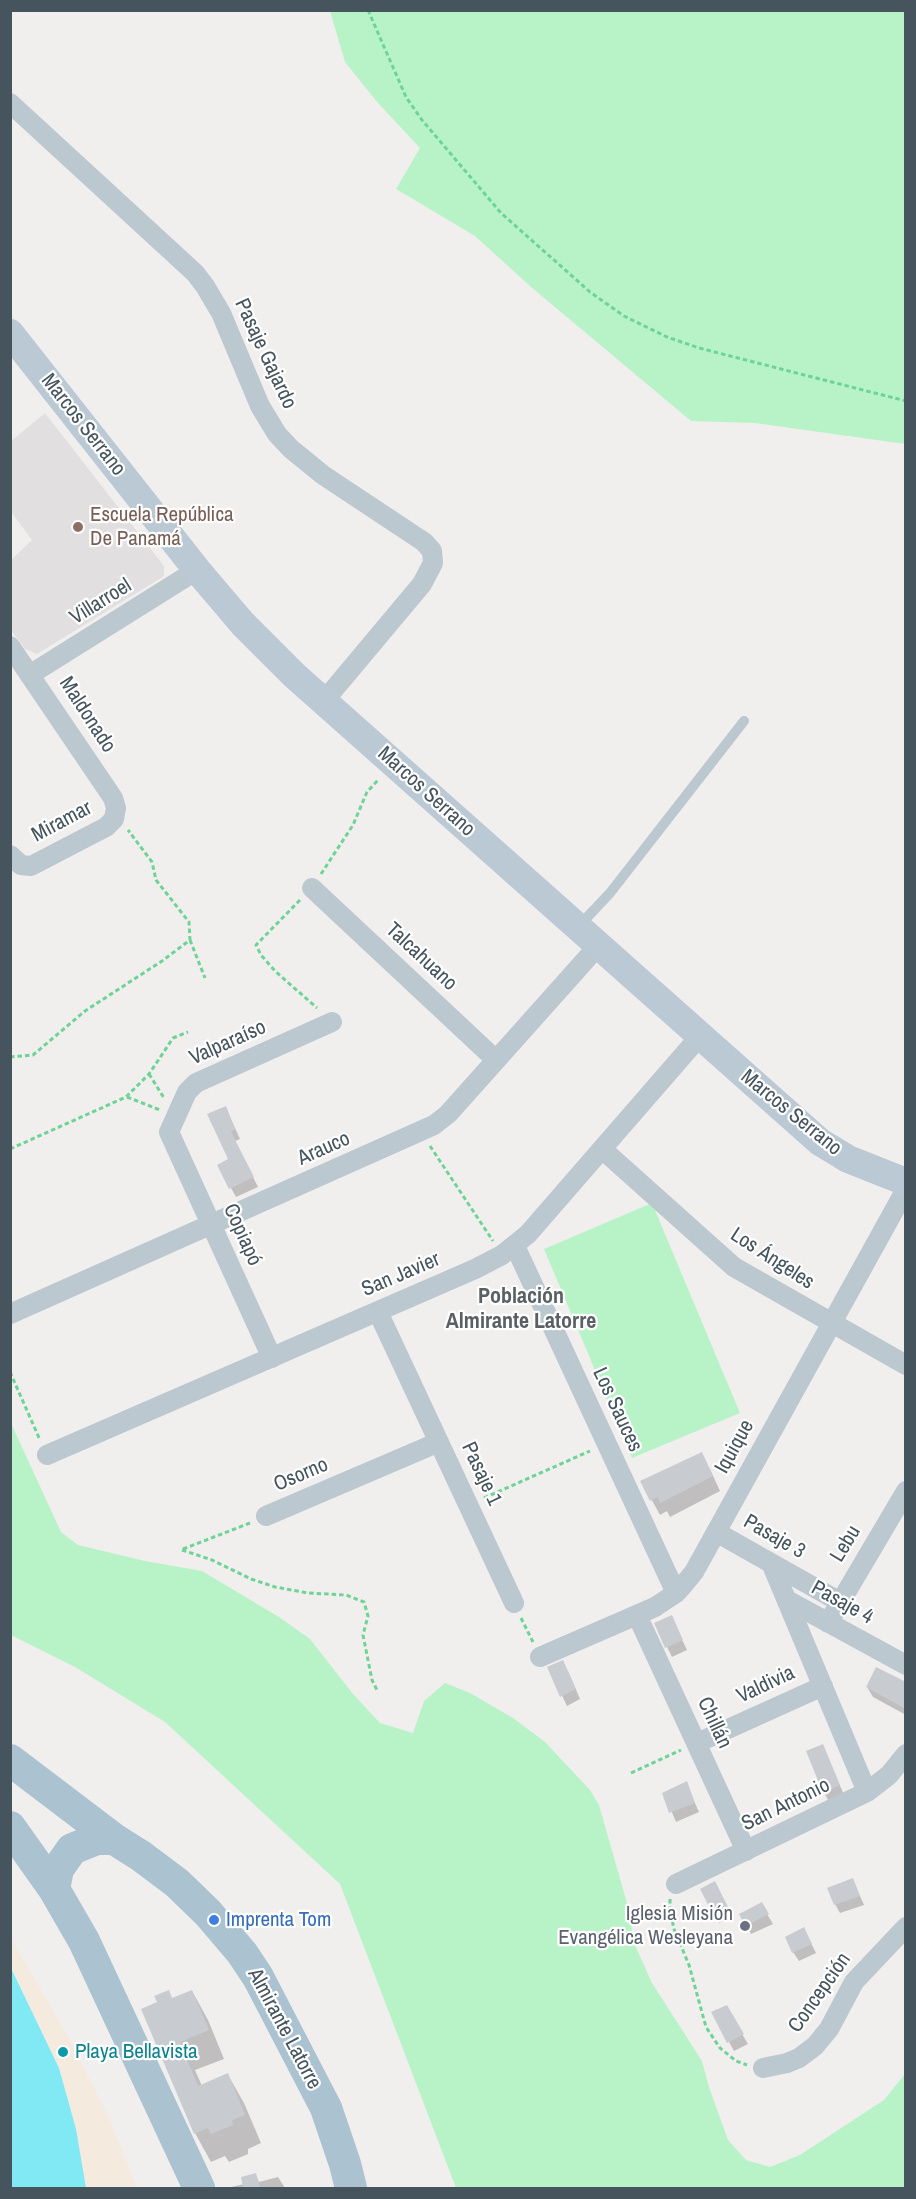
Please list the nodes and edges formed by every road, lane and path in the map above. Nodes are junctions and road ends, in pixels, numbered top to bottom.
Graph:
1 (368, 10) edge
2 (10, 103) edge
3 (10, 333) edge
4 (906, 401) edge
5 (197, 570) junction
6 (10, 646) edge
7 (31, 674) junction
8 (324, 701) junction
9 (744, 721) dead end
10 (116, 814) junction
11 (18, 861) edge
12 (312, 888) dead end
13 (588, 937) junction
14 (190, 940) junction
15 (205, 978) dead end
16 (332, 1022) dead end
17 (188, 1032) dead end
18 (700, 1036) junction
19 (10, 1057) edge
20 (496, 1060) junction
21 (149, 1074) junction
22 (126, 1097) junction
23 (173, 1124) junction
24 (421, 1132) junction
25 (10, 1149) edge
26 (602, 1149) junction
27 (906, 1182) edge
28 (906, 1190) edge
29 (212, 1225) junction
30 (508, 1251) junction
31 (378, 1312) junction
32 (10, 1314) edge
33 (831, 1324) junction
34 (272, 1358) junction
35 (906, 1365) edge
36 (10, 1372) edge
37 (439, 1442) junction
38 (606, 1444) junction
39 (47, 1455) joint
40 (906, 1491) edge
41 (468, 1505) junction
42 (266, 1516) joint
43 (716, 1532) junction
44 (771, 1563) junction
45 (676, 1593) junction
46 (787, 1600) junction
47 (840, 1602) junction
48 (514, 1603) joint
49 (637, 1615) junction
50 (828, 1623) junction
51 (540, 1657) joint
52 (906, 1665) edge
53 (822, 1686) junction
54 (378, 1692) dead end
55 (697, 1743) junction
56 (906, 1754) edge
57 (10, 1760) edge
58 (631, 1773) dead end
59 (867, 1792) junction
60 (65, 1802) junction
61 (11, 1828) edge
62 (114, 1839) junction
63 (746, 1851) junction
64 (676, 1884) joint
65 (54, 1889) junction
66 (906, 1927) edge
67 (763, 2068) joint
68 (199, 2188) edge
69 (351, 2188) edge

1 - 4 path
2 - 8 street, Pasaje Gajardo
3 - 5 street, Marcos Serrano
5 - 7 street, Villarroel
5 - 8 street, Marcos Serrano
6 - 7 street, Maldonado
7 - 10 street, Maldonado
8 - 13 street, Marcos Serrano
9 - 13 lane
10 - 11 street, Miramar
10 - 14 path
12 - 20 street, Talcahuano
13 - 18 street, Marcos Serrano
13 - 20 street, Arauco
14 - 15 path
14 - 19 path
16 - 23 street, Valparaíso
17 - 21 path
18 - 26 street, San Javier
18 - 27 street, Marcos Serrano
20 - 24 street, Arauco
21 - 22 path
21 - 23 path
22 - 23 path
22 - 25 path
23 - 29 street, Copiapó
24 - 29 street, Arauco
24 - 30 path
26 - 30 street, San Javier
26 - 33 street, Los Ángeles
28 - 33 street, Iquique
29 - 32 street, Arauco
29 - 34 street, Copiapó
30 - 31 street, San Javier
30 - 38 street, Los Sauces
31 - 34 street, San Javier
31 - 37 street, Pasaje 1
33 - 35 street, Los Ángeles
33 - 43 street, Iquique
34 - 39 street, San Javier
36 - 39 path
37 - 41 street, Pasaje 1
37 - 42 street, Osorno
38 - 41 path
38 - 45 street, Los Sauces
40 - 47 street, Lebu
41 - 48 street, Pasaje 1
42 - 54 path, Osorno
43 - 44 street, Pasaje 3
43 - 45 street, Iquique
44 - 46 street
44 - 47 street, Pasaje 3
45 - 49 street, Iquique
46 - 50 street, Pasaje 4
46 - 53 street
47 - 50 street, Lebu
48 - 51 path
49 - 51 street, Iquique
49 - 55 street, Chillán
50 - 52 street, Pasaje 4
53 - 55 street, Valdivia
53 - 59 street
55 - 58 path
55 - 63 street, Chillán
56 - 59 street, San Antonio
57 - 60 main road, Almirante Latorre
59 - 63 street, San Antonio
60 - 61 main road
60 - 62 main road, Almirante Latorre
61 - 65 main road
62 - 65 main road
62 - 69 main road, Almirante Latorre
63 - 64 street, San Antonio
64 - 67 path
65 - 68 main road
66 - 67 street, Concepción

